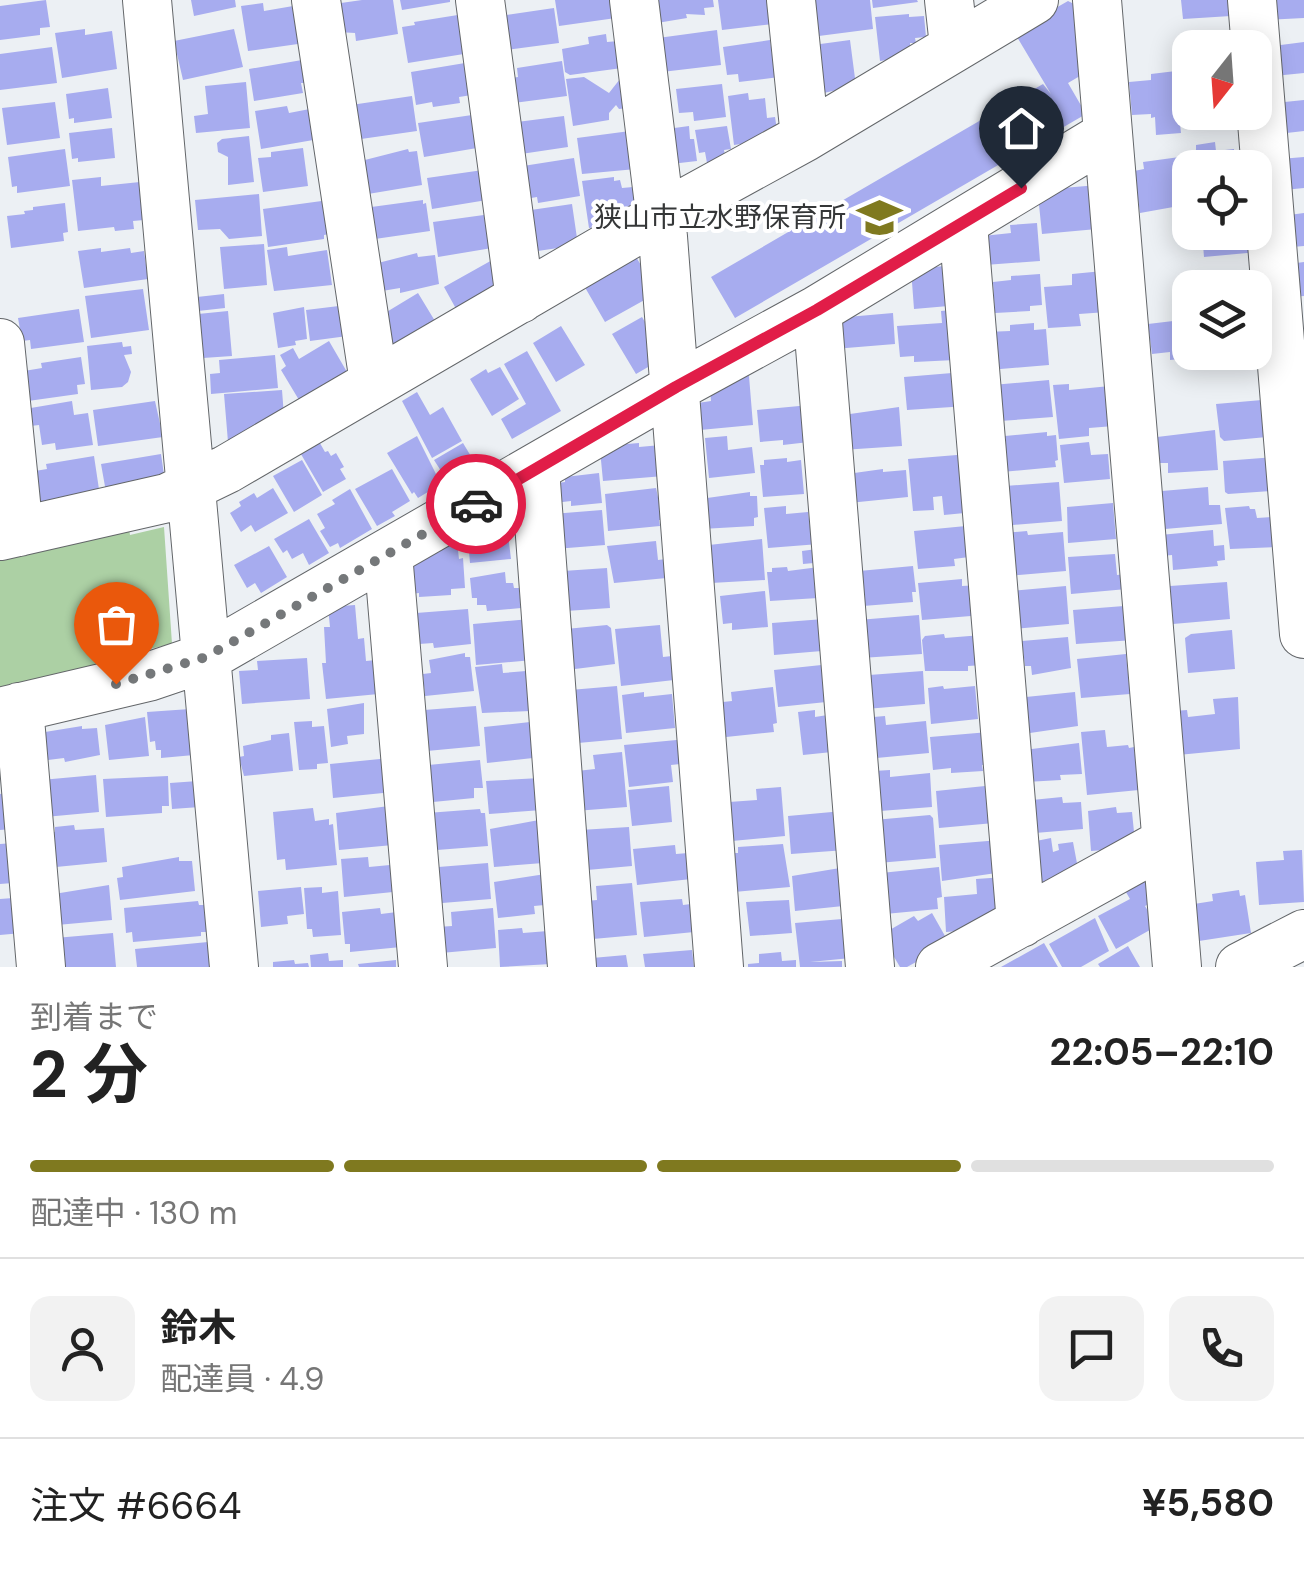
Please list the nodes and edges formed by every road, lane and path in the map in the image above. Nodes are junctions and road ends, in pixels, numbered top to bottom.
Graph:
1 (147, 0) edge
2 (316, 0) edge
3 (480, 0) edge
4 (634, 0) edge
5 (791, 0) edge
6 (949, 0) edge
7 (1034, 0) edge
8 (1097, 0) edge
9 (1252, 0) edge
10 (954, 46) junction
11 (1107, 135) junction
12 (805, 137) junction
13 (661, 216) junction
14 (963, 224) junction
15 (520, 299) junction
16 (817, 310) junction
17 (0, 344) edge
18 (374, 382) junction
19 (676, 387) junction
20 (536, 469) junction
21 (192, 485) junction
22 (9, 534) edge
23 (388, 554) junction
24 (1304, 634) edge
25 (206, 657) junction
26 (10, 710) edge
27 (1166, 842) junction
28 (1021, 922) junction
29 (1304, 934) edge
30 (42, 967) edge
31 (234, 967) edge
32 (422, 967) edge
33 (572, 967) edge
34 (720, 967) edge
35 (870, 967) edge
36 (940, 967) edge
37 (1178, 967) edge
38 (1240, 967) edge

1 - 21 street
2 - 18 street
3 - 15 street
4 - 13 street
5 - 12 street
6 - 10 street
7 - 10 street
8 - 11 street
9 - 24 street
10 - 12 street
11 - 14 street
11 - 27 street
12 - 13 street
13 - 15 street
13 - 19 street
14 - 16 street
14 - 28 street
15 - 18 street
16 - 19 street
16 - 35 street
17 - 22 street
18 - 21 street
19 - 20 street
19 - 34 street
20 - 23 street
20 - 33 street
21 - 22 street
21 - 25 street
23 - 25 street
23 - 32 street
25 - 26 street
25 - 31 street
26 - 30 street
27 - 28 street
27 - 37 street
28 - 36 street
29 - 38 street

